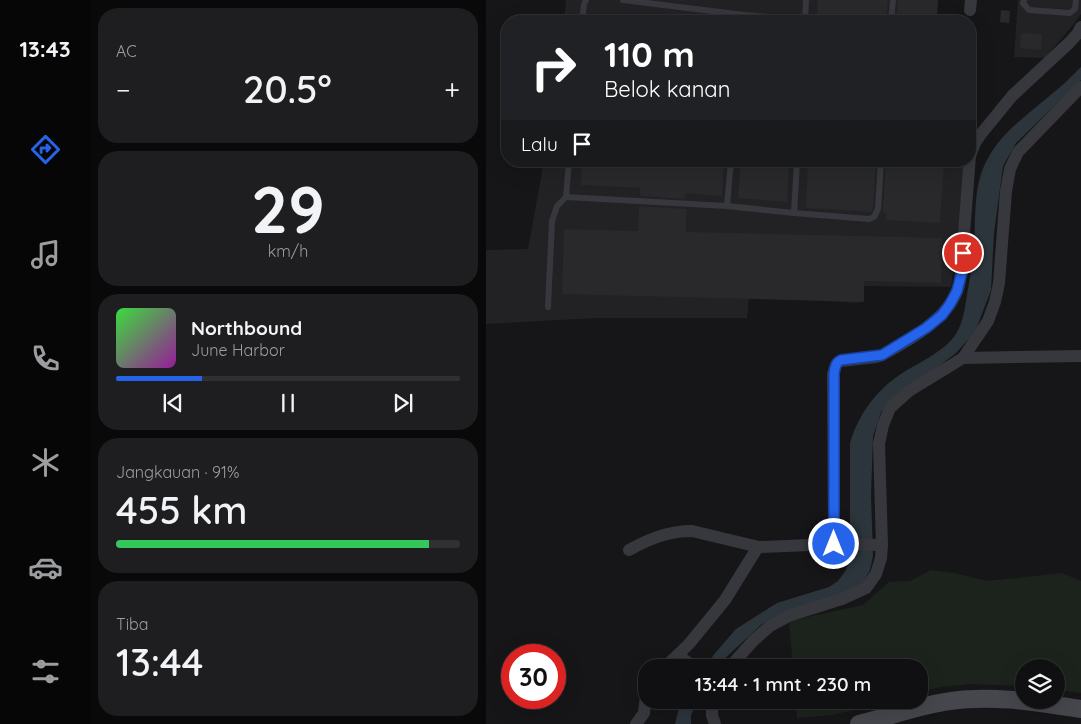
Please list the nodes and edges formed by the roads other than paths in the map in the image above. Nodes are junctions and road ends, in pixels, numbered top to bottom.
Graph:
1 (586, 0) edge
2 (623, 0) edge
3 (806, 0) edge
4 (893, 0) edge
5 (1024, 0) edge
6 (1076, 0) edge
7 (656, 2) edge
8 (583, 15) edge
9 (728, 15) edge
10 (805, 15) edge
11 (892, 15) edge
12 (1081, 27) edge
13 (1081, 86) edge
14 (976, 141) edge
15 (568, 167) edge
16 (730, 167) edge
17 (797, 167) edge
18 (881, 167) edge
19 (969, 167) edge
20 (566, 197) junction
21 (727, 206) junction
22 (794, 213) junction
23 (548, 307) dead end
24 (1081, 356) edge
25 (963, 358) junction
26 (834, 544) junction
27 (879, 545) junction
28 (628, 550) dead end
29 (755, 552) junction
30 (678, 655) junction
31 (674, 659) edge
32 (683, 659) edge
33 (737, 659) edge
34 (644, 709) edge
35 (712, 709) edge
36 (1081, 709) edge
37 (869, 723) edge
38 (636, 724) edge
39 (715, 724) edge

1 - 8 lane
2 - 7 lane
3 - 10 lane
4 - 11 lane
5 - 6 lane
7 - 9 lane
12 - 14 street
13 - 25 street
15 - 20 lane
16 - 21 lane
17 - 22 lane
18 - 22 lane
19 - 26 street
20 - 21 lane
20 - 23 lane
21 - 22 lane
24 - 25 street
25 - 27 street
26 - 27 street
26 - 29 street
27 - 33 street
28 - 29 street
29 - 30 street
30 - 31 street
30 - 32 street
34 - 38 street
35 - 39 street
36 - 37 main road

